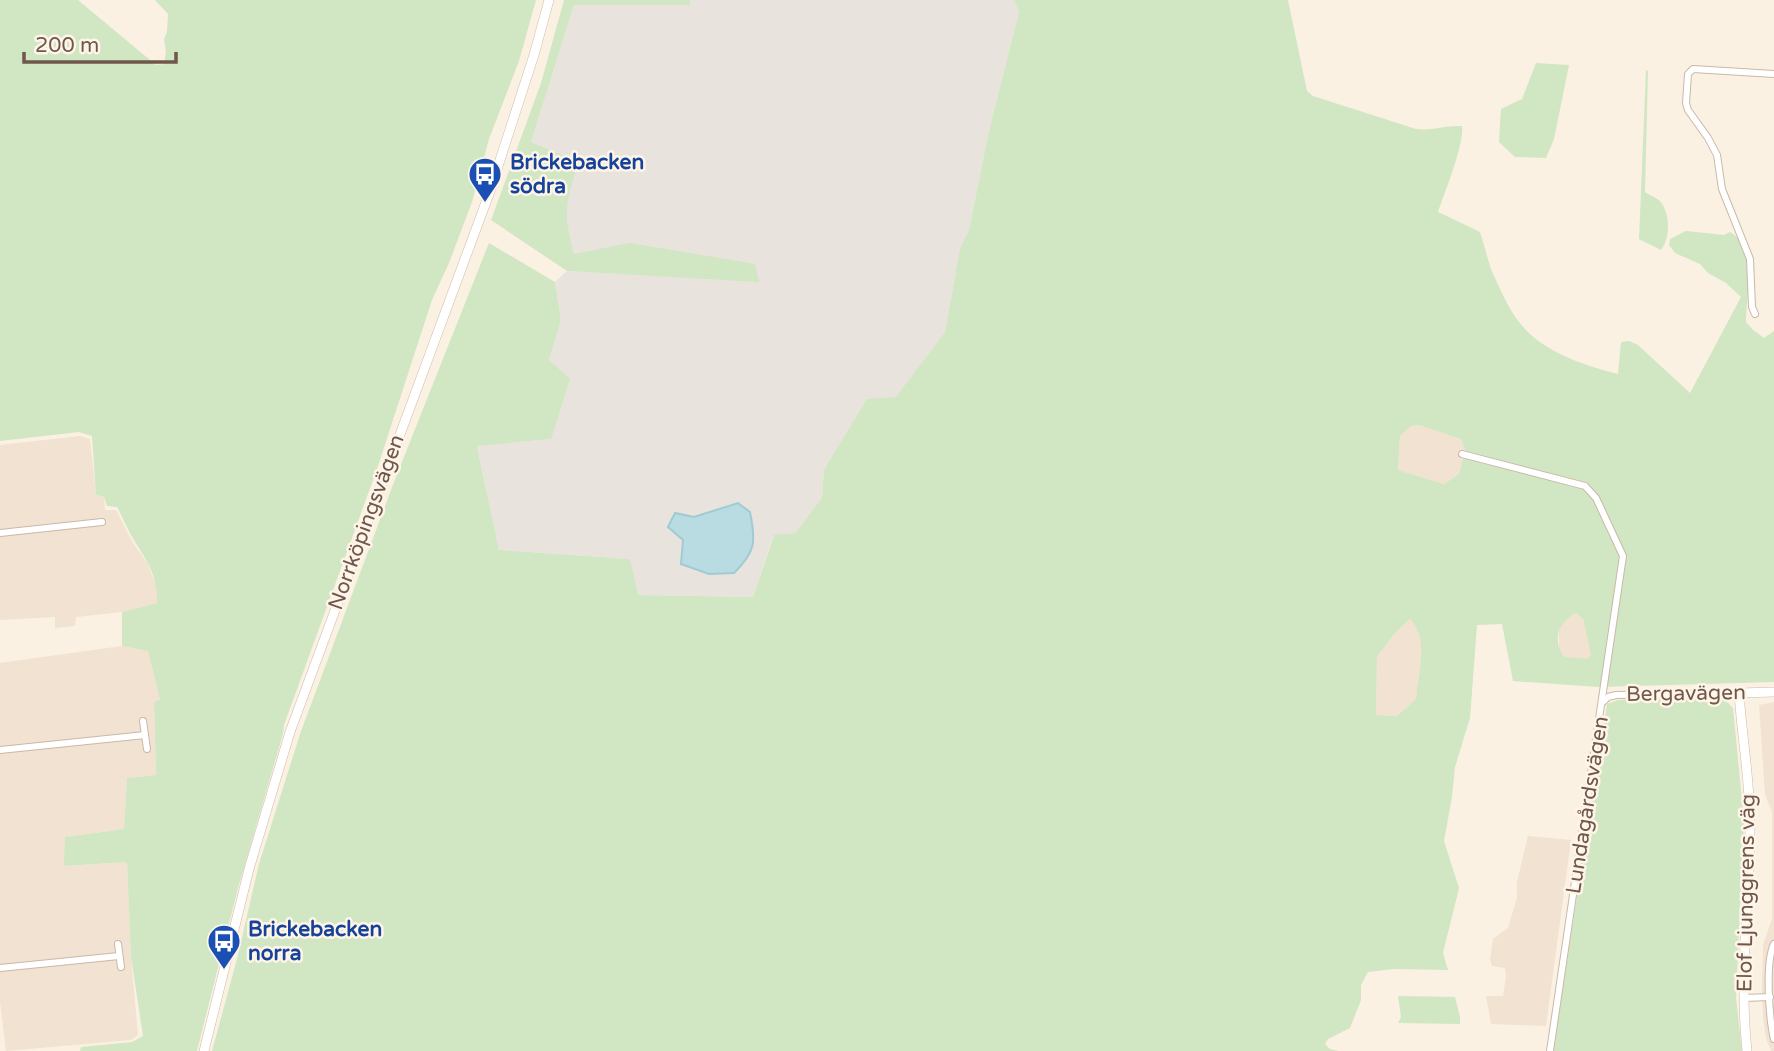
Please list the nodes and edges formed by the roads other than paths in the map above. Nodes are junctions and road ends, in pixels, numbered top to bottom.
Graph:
1 (549, 0) edge
2 (1774, 74) edge
3 (1755, 314) dead end
4 (1462, 454) dead end
5 (102, 522) dead end
6 (0, 533) edge
7 (1774, 691) edge
8 (1739, 693) junction
9 (1602, 704) junction
10 (143, 721) dead end
11 (145, 735) junction
12 (147, 749) dead end
13 (0, 750) edge
14 (118, 944) dead end
15 (1774, 944) edge
16 (119, 956) junction
17 (121, 967) dead end
18 (0, 968) edge
19 (1770, 997) junction
20 (1744, 998) junction
21 (1774, 1039) edge
22 (204, 1051) edge
23 (1550, 1051) edge
24 (1747, 1051) edge

1 - 22 main road, Norrköpingsvägen
2 - 3 street
4 - 9 street, Lundagårdsvägen
5 - 6 street
7 - 8 main road, Bergavägen
8 - 9 street, Bergavägen
8 - 20 main road, Elof Ljunggrens väg
9 - 23 street, Lundagårdsvägen
10 - 11 street
11 - 12 street
11 - 13 street
14 - 16 street
15 - 19 street
16 - 17 street
16 - 18 street
19 - 20 street
19 - 21 street
20 - 24 main road, Elof Ljunggrens väg

